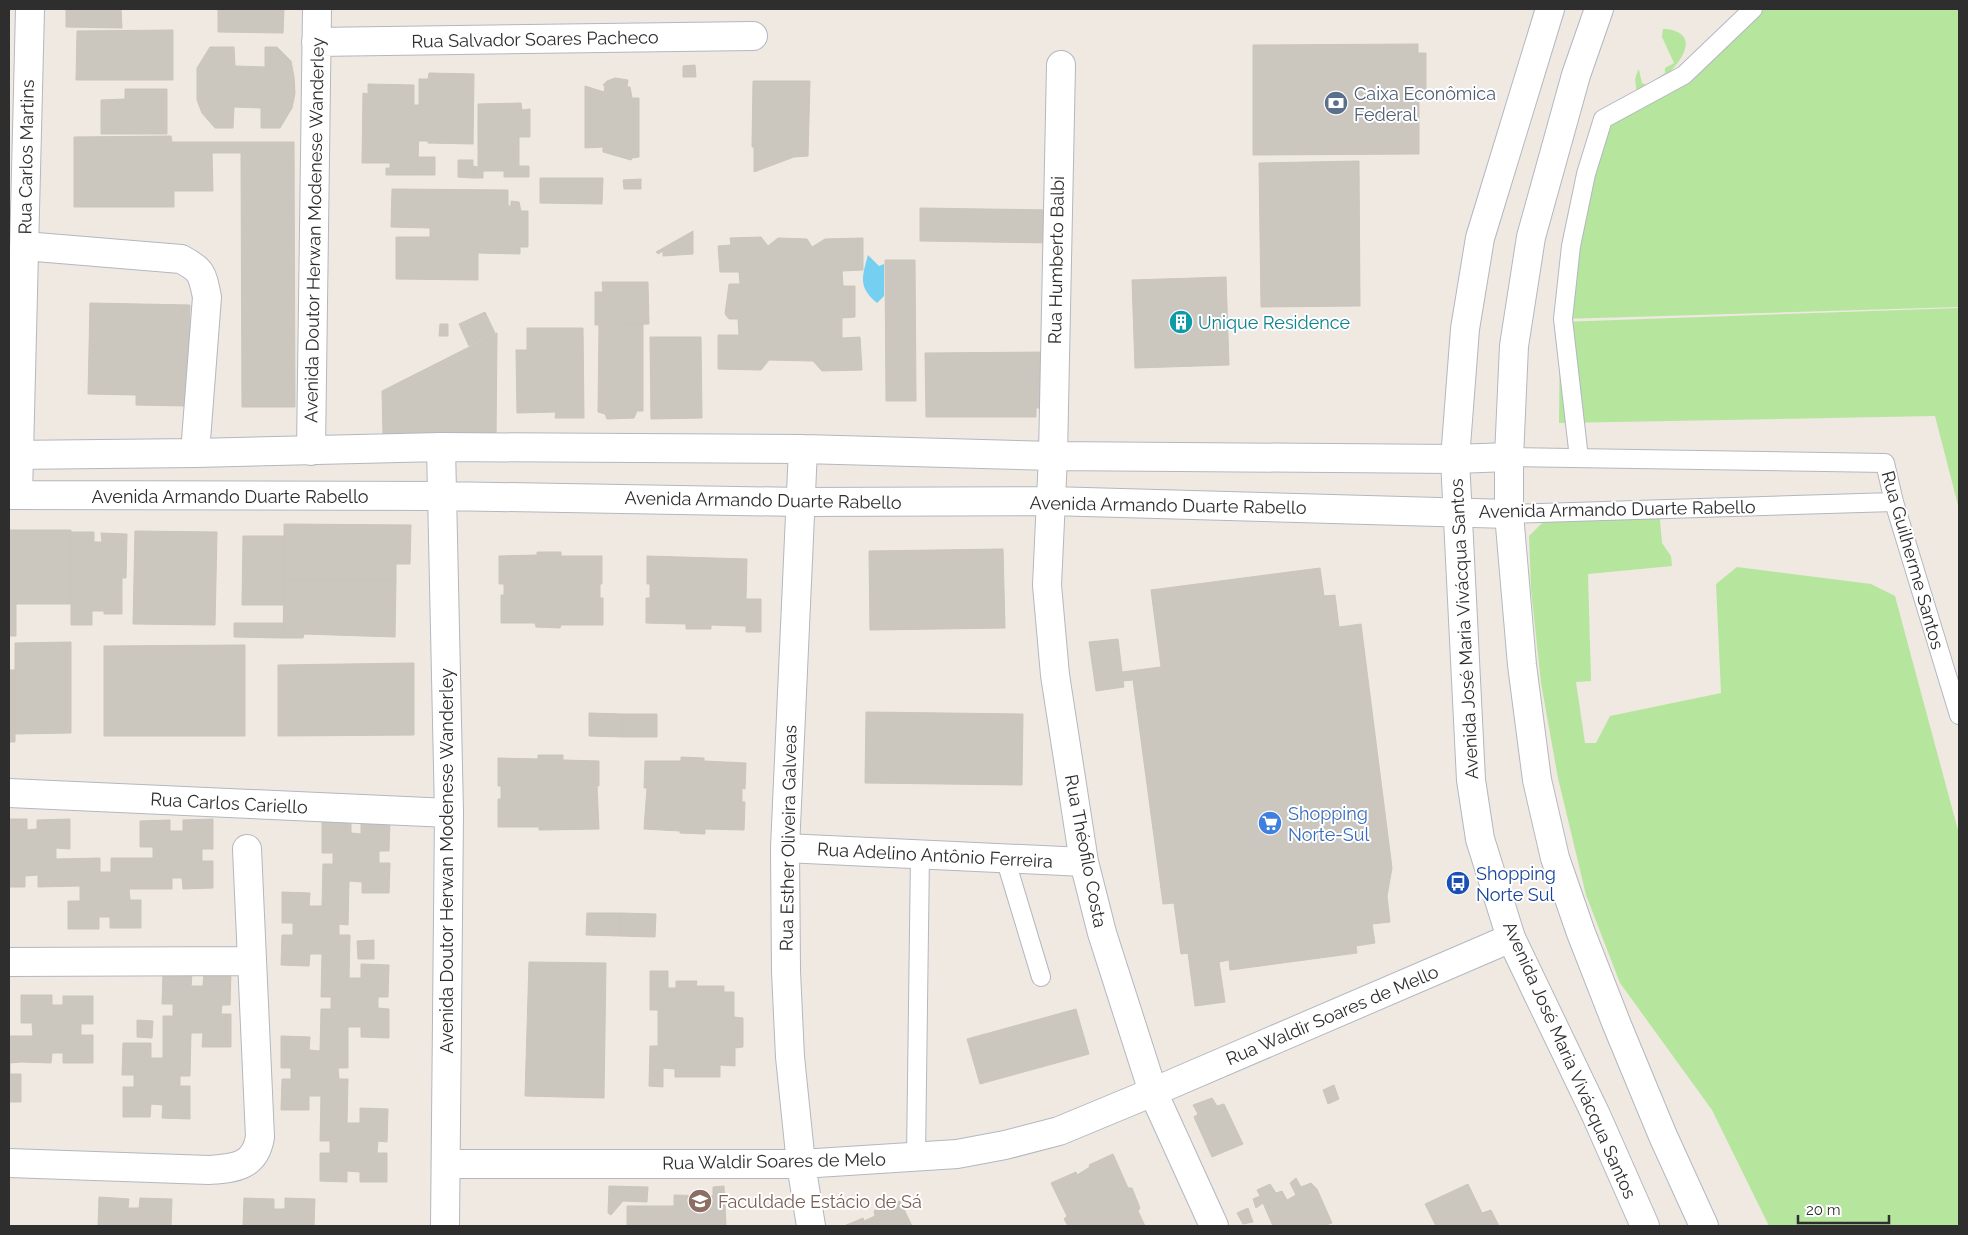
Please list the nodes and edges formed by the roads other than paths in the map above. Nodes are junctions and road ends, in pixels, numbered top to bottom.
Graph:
1 (30, 9) edge
2 (317, 9) edge
3 (1550, 9) edge
4 (1599, 9) edge
5 (1753, 9) edge
6 (753, 36) dead end
7 (316, 42) junction
8 (1061, 65) dead end
9 (17, 164) edge
10 (24, 246) junction
11 (441, 447) junction
12 (803, 450) junction
13 (311, 451) junction
14 (195, 454) junction
15 (14, 456) edge
16 (1053, 456) junction
17 (1509, 457) junction
18 (1579, 458) junction
19 (1455, 459) junction
20 (14, 495) edge
21 (441, 496) junction
22 (1050, 501) junction
23 (801, 502) junction
24 (1894, 502) junction
25 (1456, 512) junction
26 (1509, 514) junction
27 (1959, 715) edge
28 (9, 793) edge
29 (449, 813) junction
30 (785, 848) junction
31 (246, 849) dead end
32 (920, 854) junction
33 (1005, 858) junction
34 (1084, 862) junction
35 (1511, 938) junction
36 (252, 961) junction
37 (9, 962) edge
38 (1041, 976) dead end
39 (1153, 1092) junction
40 (916, 1157) junction
41 (9, 1163) edge
42 (446, 1164) junction
43 (801, 1164) junction
44 (445, 1226) edge
45 (811, 1226) edge
46 (1214, 1226) edge
47 (1645, 1226) edge
48 (1704, 1226) edge

1 - 9 street, Rua Carlos Martins
2 - 7 street, Avenida Doutor Herwan Modenese Wanderley
3 - 19 street, Avenida José Maria Vivácqua Santos
4 - 17 street
5 - 18 lane
6 - 7 street, Rua Salvador Soares Pacheco
7 - 13 street, Avenida Doutor Herwan Modenese Wanderley
8 - 16 street, Rua Humberto Balbi
9 - 10 street, Rua Carlos Martins
10 - 14 street
10 - 15 street, Rua Carlos Martins
11 - 12 street
11 - 13 street
11 - 21 street
12 - 16 street
12 - 23 street, Rua Esther Oliveira Galveas
13 - 14 street
14 - 15 street
15 - 20 street, Rua Carlos Martins
16 - 19 street
16 - 22 street, Rua Théofilo Costa
17 - 18 lane
17 - 19 street
17 - 26 street
18 - 24 lane, Rua Guilherme Santos
19 - 25 street, Avenida José Maria Vivácqua Santos
20 - 21 street, Avenida Armando Duarte Rabello
21 - 23 street, Avenida Armando Duarte Rabello
21 - 29 street, Avenida Doutor Herwan Modenese Wanderley
22 - 23 street, Avenida Armando Duarte Rabello
22 - 25 street, Avenida Armando Duarte Rabello
22 - 34 street, Rua Théofilo Costa
23 - 30 street, Rua Esther Oliveira Galveas
24 - 26 lane, Avenida Armando Duarte Rabello
24 - 27 lane, Rua Guilherme Santos
25 - 26 street, Avenida Armando Duarte Rabello
25 - 35 street, Avenida José Maria Vivácqua Santos
26 - 48 street
28 - 29 street, Rua Carlos Cariello
29 - 42 street, Avenida Doutor Herwan Modenese Wanderley
30 - 32 street, Rua Adelino Antônio Ferreira
30 - 43 street, Rua Esther Oliveira Galveas
31 - 36 street
32 - 33 street, Rua Adelino Antônio Ferreira
32 - 40 lane
33 - 34 street, Rua Adelino Antônio Ferreira
33 - 38 lane
34 - 39 street, Rua Théofilo Costa
35 - 39 street, Rua Waldir Soares de Mello
35 - 47 street, Avenida José Maria Vivácqua Santos
36 - 37 street
36 - 41 street
39 - 40 street, Rua Waldir Soares de Melo
39 - 46 street, Rua Théofilo Costa
40 - 43 street, Rua Waldir Soares de Melo
42 - 43 street, Rua Waldir Soares de Melo
42 - 44 street, Avenida Doutor Herwan Modenese Wanderley
43 - 45 street, Rua Esther Oliveira Galveas

